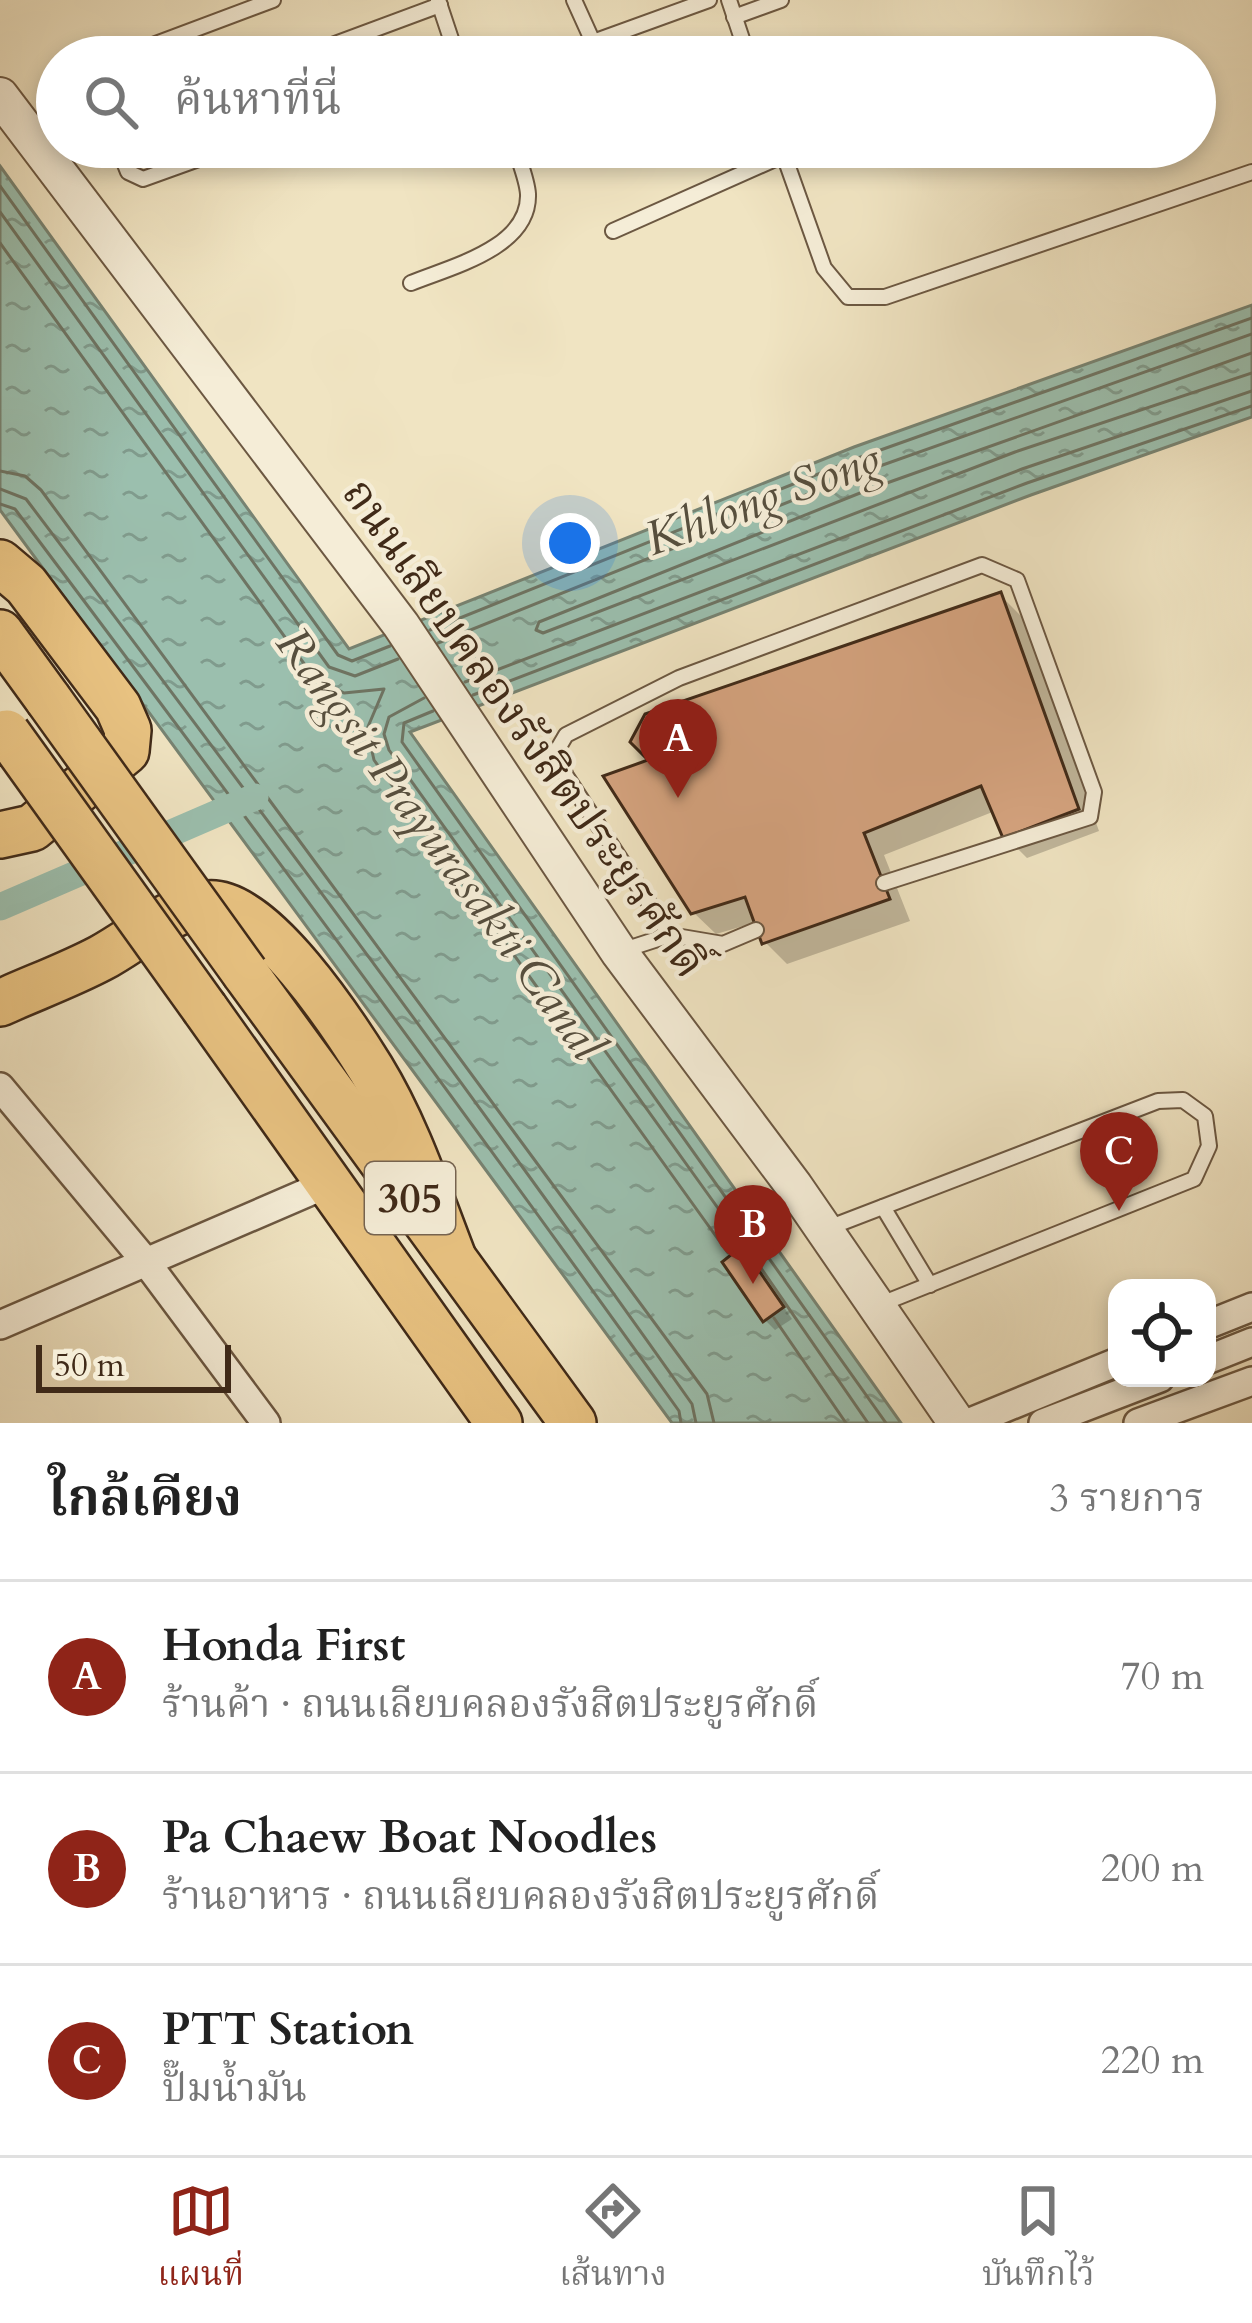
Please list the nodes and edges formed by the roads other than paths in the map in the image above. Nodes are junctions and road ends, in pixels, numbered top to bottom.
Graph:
1 (273, 0) edge
2 (574, 0) edge
3 (709, 0) edge
4 (729, 0) edge
5 (781, 0) edge
6 (439, 3) edge
7 (675, 5) edge
8 (734, 17) junction
9 (177, 36) edge
10 (354, 36) edge
11 (450, 36) edge
12 (590, 36) edge
13 (606, 36) edge
14 (741, 36) edge
15 (0, 96) edge
16 (36, 143) edge
17 (55, 168) edge
18 (126, 168) edge
19 (173, 168) edge
20 (521, 168) edge
21 (746, 168) edge
22 (788, 168) edge
23 (1252, 172) edge
24 (614, 230) dead end
25 (411, 283) dead end
26 (0, 563) edge
27 (0, 633) edge
28 (4, 728) edge
29 (0, 835) edge
30 (884, 884) dead end
31 (756, 930) dead end
32 (670, 935) junction
33 (619, 952) junction
34 (0, 1003) edge
35 (0, 1087) edge
36 (327, 1184) junction
37 (883, 1207) junction
38 (824, 1229) junction
39 (452, 1255) junction
40 (146, 1262) junction
41 (930, 1285) junction
42 (877, 1306) junction
43 (1252, 1307) edge
44 (1216, 1321) edge
45 (0, 1325) edge
46 (1252, 1342) edge
47 (1216, 1356) edge
48 (1108, 1366) edge
49 (1252, 1382) edge
50 (1137, 1387) edge
51 (266, 1423) edge
52 (499, 1423) edge
53 (573, 1423) edge
54 (957, 1423) edge
55 (968, 1423) edge
56 (1043, 1423) edge
57 (1138, 1423) edge

1 - 9 lane
2 - 12 lane
3 - 7 lane
4 - 8 lane
5 - 8 lane
6 - 10 lane
6 - 11 lane
7 - 13 lane
8 - 14 lane
15 - 16 street, ถนนเลียบคลองรังสิตประยูรศักดิ์
17 - 33 street, ถนนเลียบคลองรังสิตประยูรศักดิ์
18 - 19 lane
20 - 25 lane
21 - 24 lane
22 - 23 lane
26 - 29 main road
27 - 39 main road, 305, bridge
28 - 36 main road, 305, bridge
30 - 32 lane
31 - 32 lane
32 - 33 lane
33 - 38 street, ถนนเลียบคลองรังสิตประยูรศักดิ์
34 - 39 main road
35 - 40 street
36 - 40 street
36 - 52 main road, 305
37 - 38 lane
37 - 41 lane
37 - 41 lane
38 - 42 street, ถนนเลียบคลองรังสิตประยูรศักดิ์
39 - 53 main road, 305
40 - 45 street
40 - 51 street
41 - 42 lane
42 - 54 street, ถนนเลียบคลองรังสิตประยูรศักดิ์
43 - 44 street
46 - 47 street
48 - 55 street
49 - 57 street
50 - 56 street

